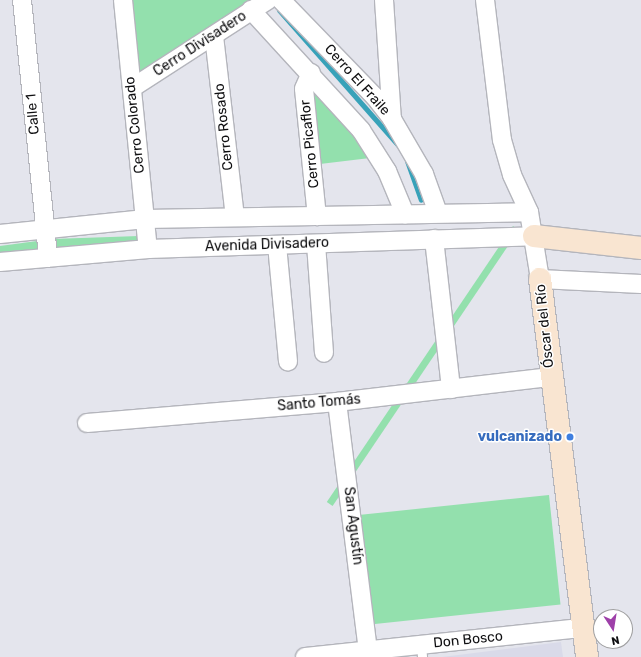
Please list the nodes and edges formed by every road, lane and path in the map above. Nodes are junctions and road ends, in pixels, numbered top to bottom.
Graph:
1 (22, 0) edge
2 (123, 0) edge
3 (268, 0) edge
4 (281, 0) edge
5 (384, 0) edge
6 (485, 0) edge
7 (251, 10) junction
8 (214, 36) junction
9 (311, 73) junction
10 (132, 88) junction
11 (392, 119) junction
12 (529, 212) junction
13 (405, 214) junction
14 (438, 214) junction
15 (317, 216) junction
16 (235, 218) junction
17 (145, 219) junction
18 (44, 228) junction
19 (0, 234) edge
20 (534, 236) junction
21 (434, 240) junction
22 (316, 244) junction
23 (277, 245) junction
24 (641, 248) edge
25 (148, 250) junction
26 (48, 258) junction
27 (0, 262) edge
28 (540, 279) junction
29 (641, 284) edge
30 (324, 353) dead end
31 (288, 361) dead end
32 (551, 377) junction
33 (451, 389) junction
34 (337, 402) junction
35 (87, 423) dead end
36 (583, 628) junction
37 (368, 650) junction
38 (422, 651) edge
39 (305, 657) edge
40 (587, 657) edge

1 - 18 street, Calle 1
2 - 10 street, Cerro Colorado
3 - 7 street, Cerro Divisadero
4 - 11 street, Cerro El Fraile
5 - 11 street
6 - 12 street, Óscar del Río
7 - 8 street, Cerro Divisadero
7 - 9 street
8 - 10 street, Cerro Divisadero
8 - 16 street, Cerro Rosado
9 - 13 street
9 - 15 street, Cerro Picaflor
10 - 17 street, Cerro Colorado
11 - 14 street, Cerro El Fraile
12 - 14 street, Avenida Divisadero
12 - 20 street, Óscar del Río
13 - 14 street, Avenida Divisadero
13 - 15 street, Avenida Divisadero
15 - 16 street, Avenida Divisadero
16 - 17 street, Avenida Divisadero
17 - 18 street, Avenida Divisadero
17 - 25 street, Cerro Colorado
18 - 19 street, Avenida Divisadero
18 - 26 street, Calle 1
20 - 21 street, Avenida Divisadero
20 - 24 street
20 - 28 street, Óscar del Río
21 - 22 street, Avenida Divisadero
21 - 33 street
22 - 23 street, Avenida Divisadero
22 - 30 street
23 - 25 street, Avenida Divisadero
23 - 31 street
25 - 26 street, Avenida Divisadero
26 - 27 street, Avenida Divisadero
28 - 29 street
28 - 32 street, Óscar del Río
32 - 33 street, Santo Tomás
32 - 36 street, Óscar del Río
33 - 34 street, Santo Tomás
34 - 35 street, Santo Tomás
34 - 37 street, San Agustín
36 - 38 street, Don Bosco
36 - 40 street, Óscar del Río
37 - 38 street, Don Bosco
37 - 39 street, Don Bosco

